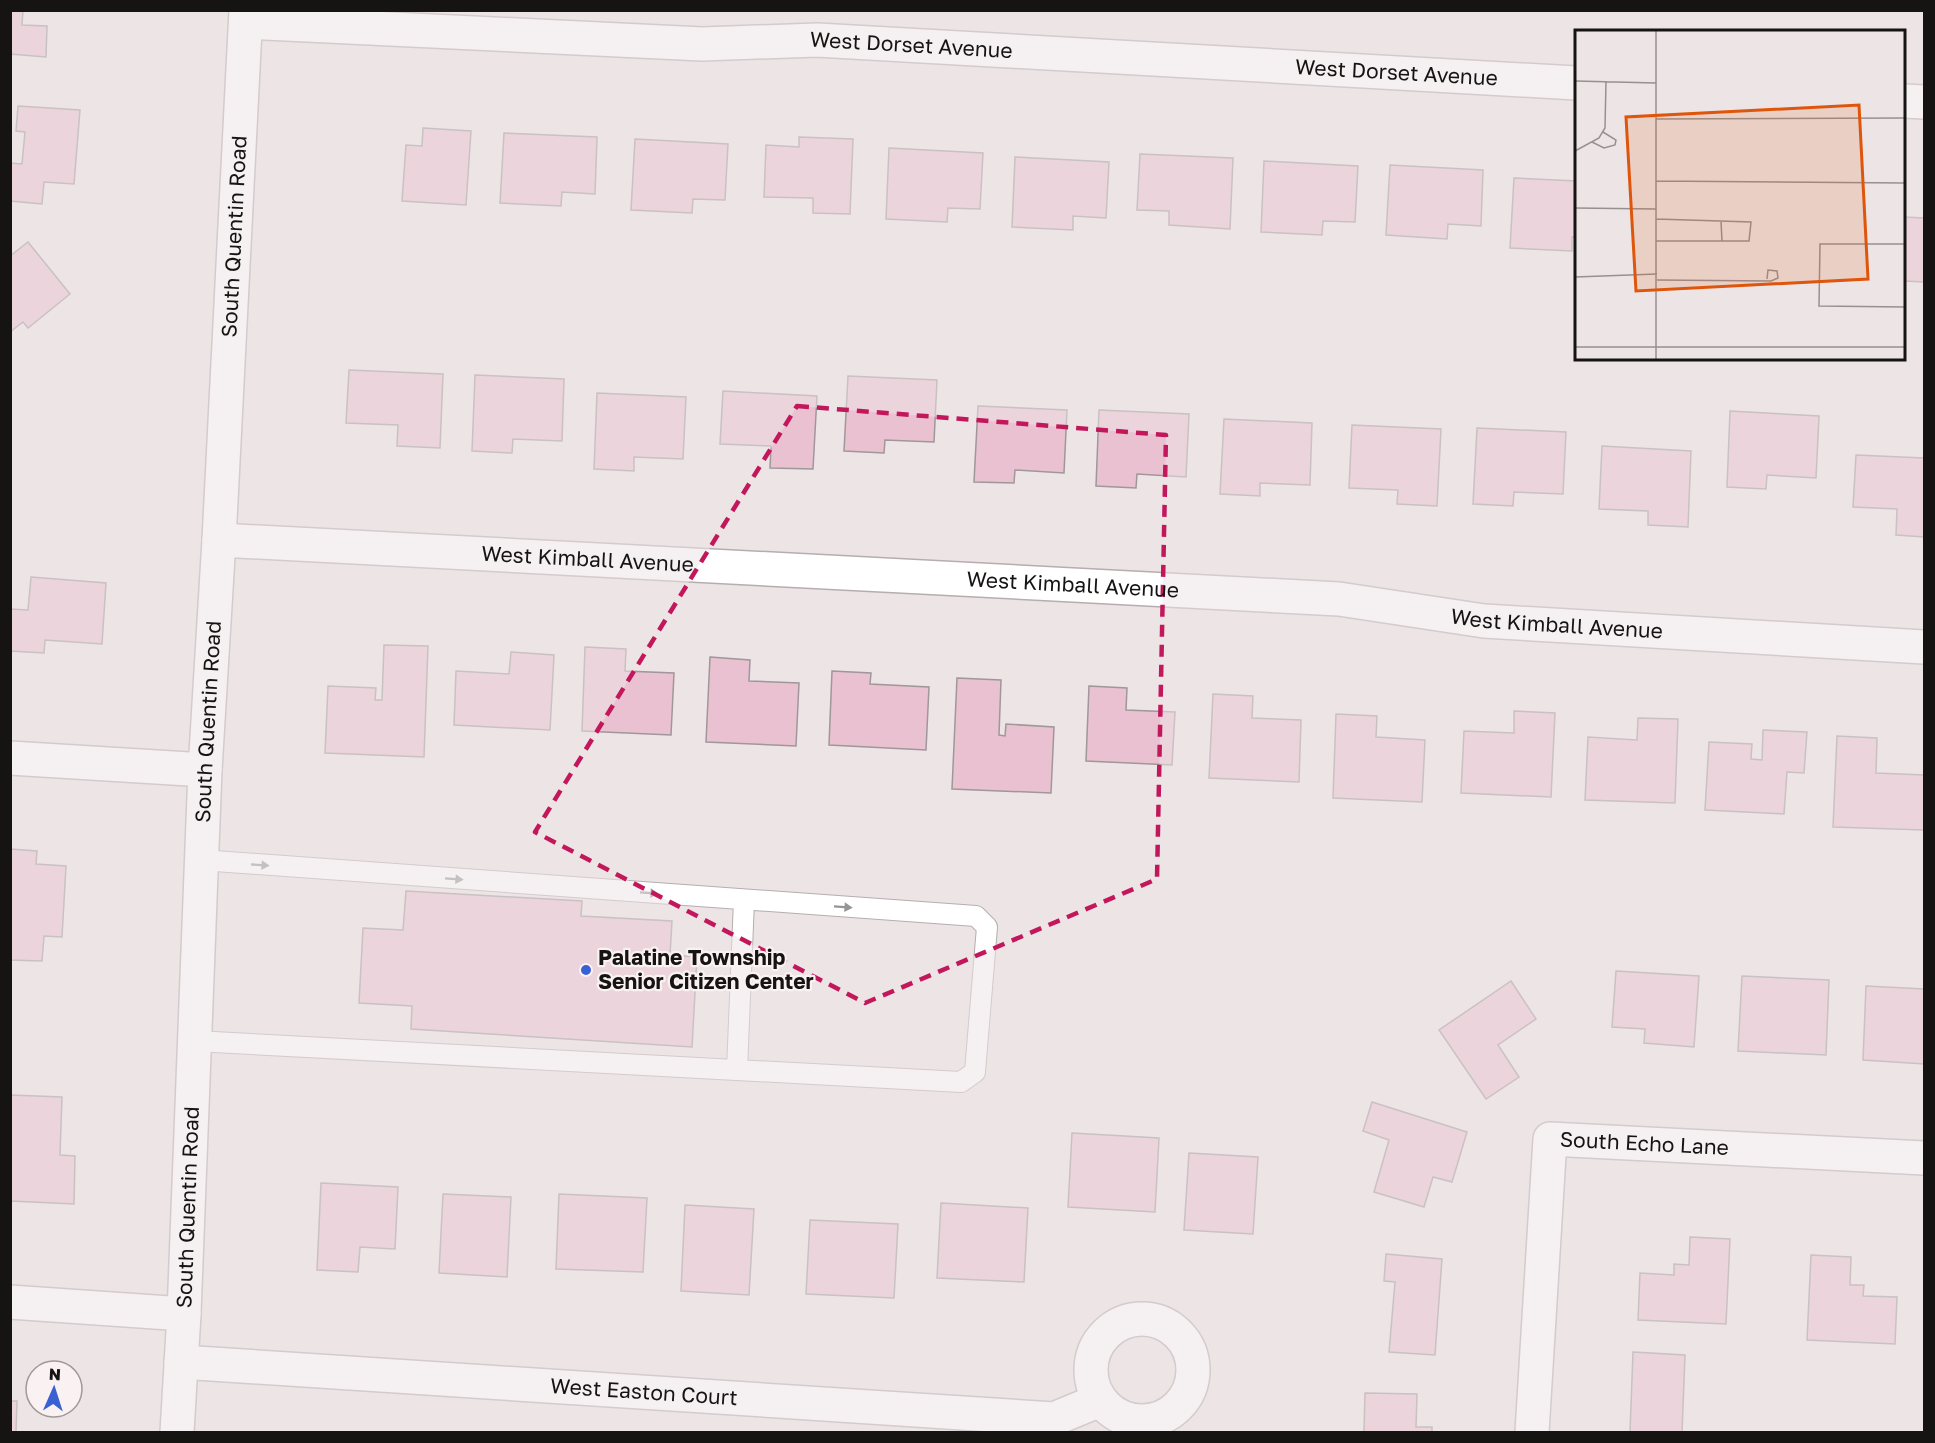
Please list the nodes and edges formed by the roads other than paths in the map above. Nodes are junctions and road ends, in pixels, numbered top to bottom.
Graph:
1 (246, 16) edge
2 (1575, 83) edge
3 (1905, 101) edge
4 (1924, 102) edge
5 (219, 540) junction
6 (1924, 646) edge
7 (10, 758) edge
8 (205, 770) junction
9 (201, 860) junction
10 (744, 900) junction
11 (195, 1041) junction
12 (736, 1070) junction
13 (1924, 1158) edge
14 (10, 1302) edge
15 (184, 1314) junction
16 (181, 1362) junction
17 (1100, 1400) dead end
18 (177, 1432) edge
19 (1532, 1432) edge

1 - 2 street, West Dorset Avenue
1 - 5 street, South Quentin Road
3 - 4 street
5 - 6 street, West Kimball Avenue
5 - 8 street, South Quentin Road
7 - 8 street
8 - 9 street, South Quentin Road
9 -> 10 lane
9 - 11 street, South Quentin Road
10 - 12 lane
10 -> 12 lane
11 - 12 lane
11 - 15 street, South Quentin Road
13 - 19 street, South Echo Lane
14 - 15 street
15 - 16 street, South Quentin Road
16 - 17 street, West Easton Court
16 - 18 street, South Quentin Road

